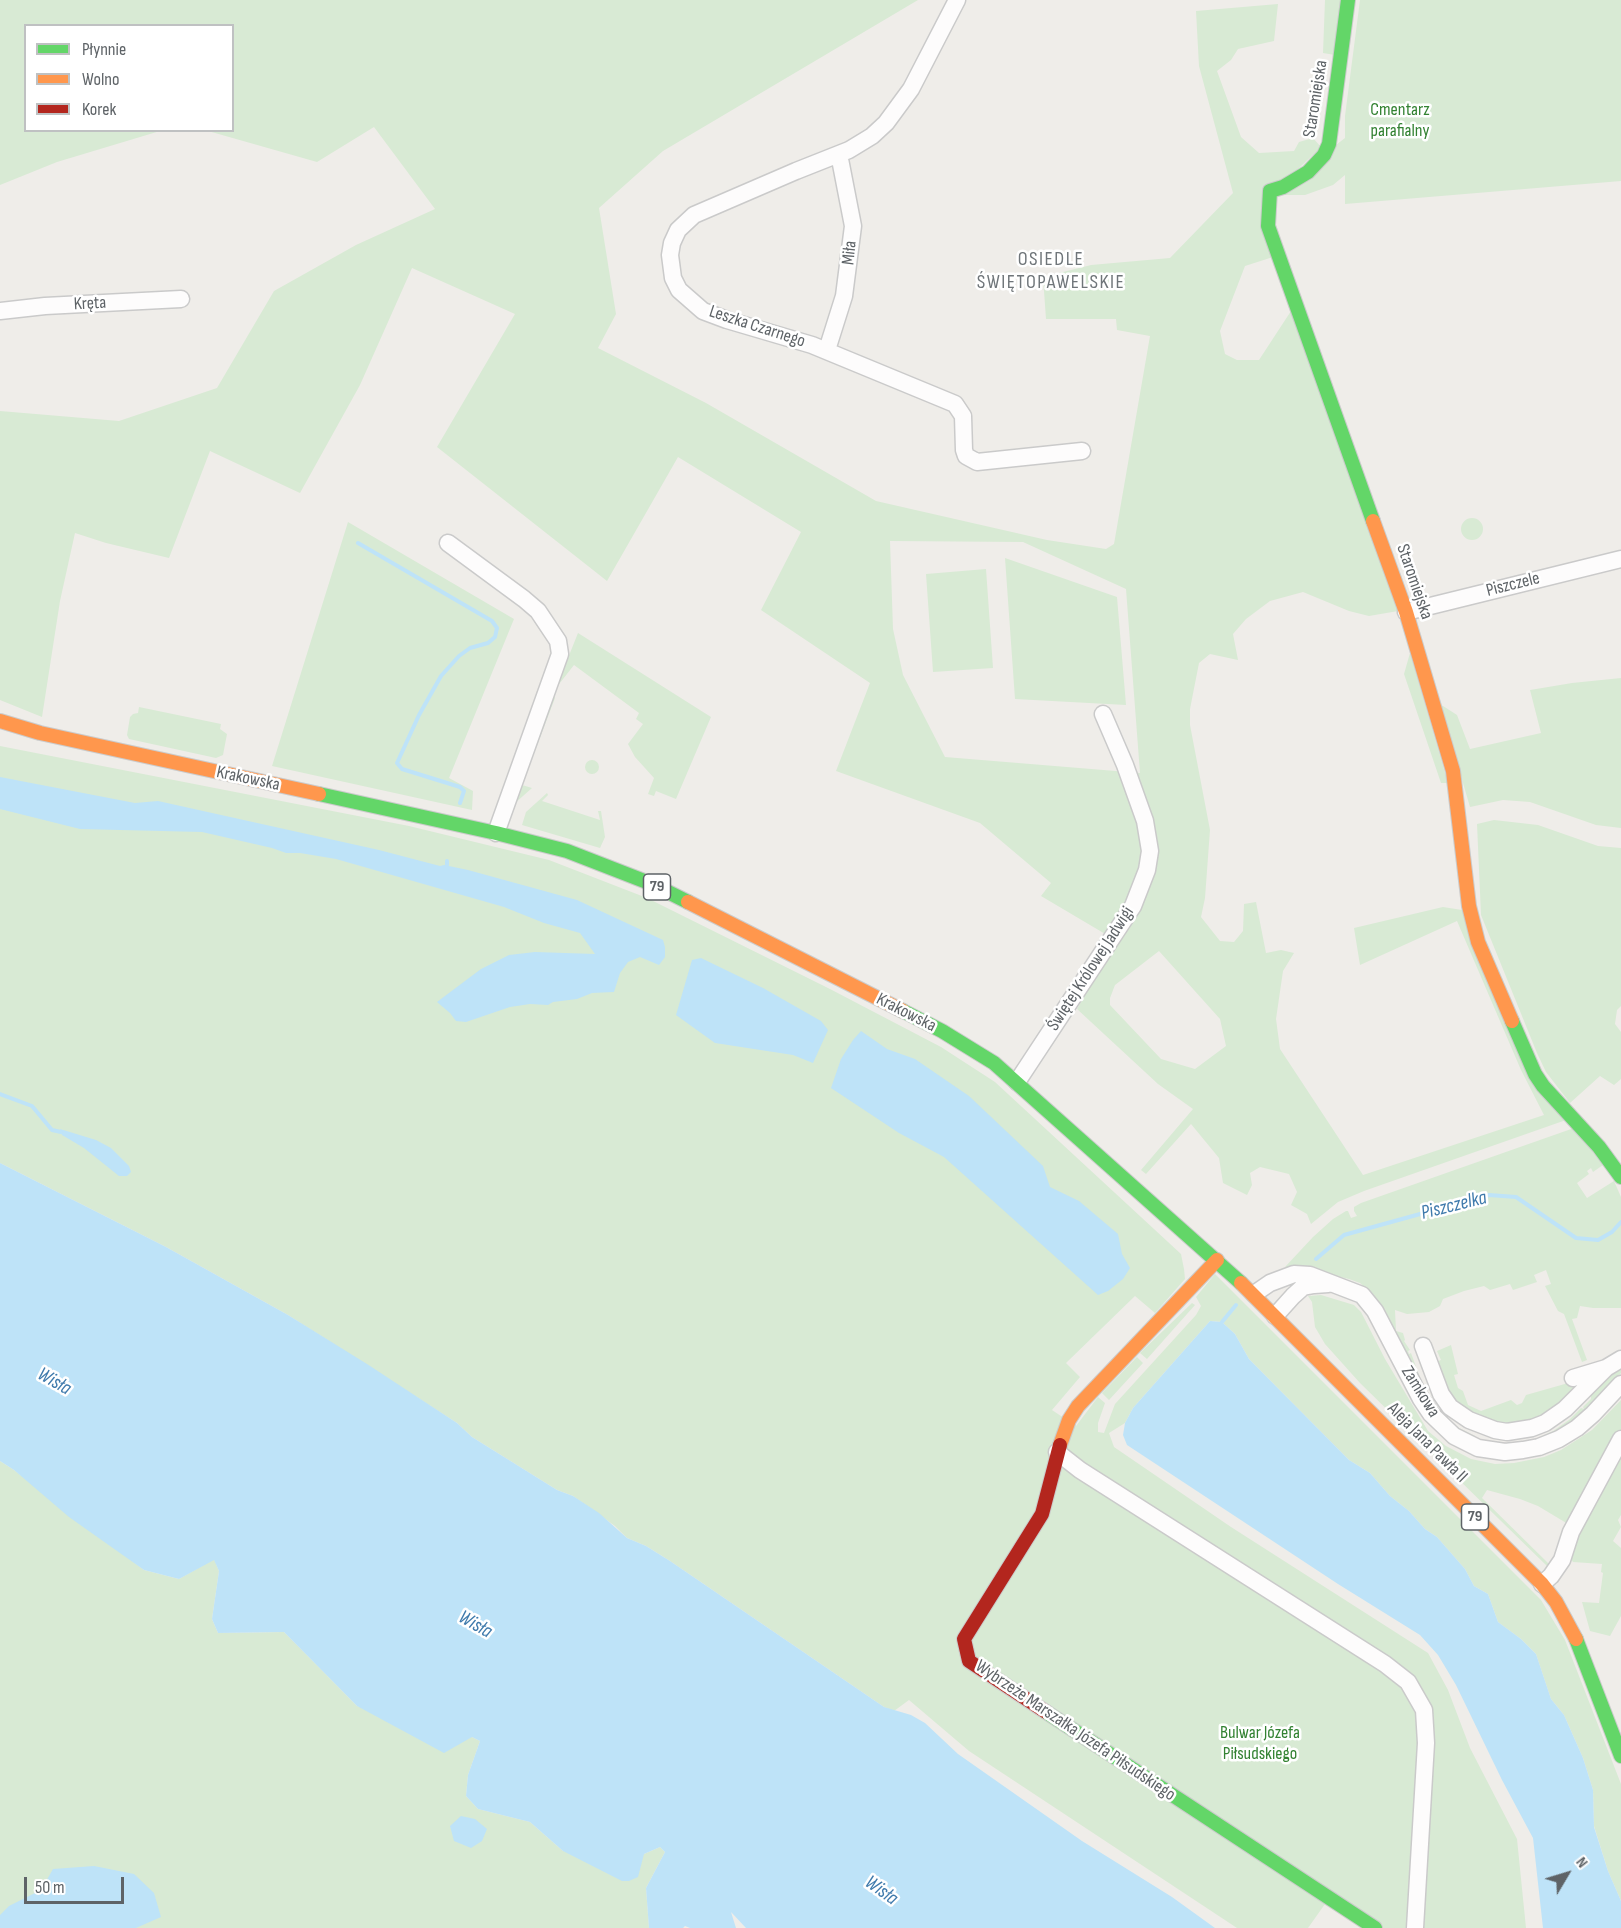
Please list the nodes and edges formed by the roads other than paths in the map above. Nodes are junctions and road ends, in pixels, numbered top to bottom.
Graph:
1 (957, 0) edge
2 (1348, 0) edge
3 (839, 154) junction
4 (181, 299) dead end
5 (0, 311) edge
6 (826, 350) junction
7 (1082, 451) dead end
8 (448, 543) dead end
9 (1621, 559) edge
10 (1406, 612) junction
11 (1103, 714) dead end
12 (0, 721) edge
13 (496, 833) junction
14 (1017, 1082) junction
15 (1621, 1178) edge
16 (1217, 1260) junction
17 (1335, 1284) junction
18 (1254, 1294) junction
19 (1275, 1316) junction
20 (1423, 1346) dead end
21 (1614, 1364) edge
22 (1573, 1378) dead end
23 (1621, 1384) edge
24 (1621, 1439) edge
25 (1057, 1452) junction
26 (1542, 1584) junction
27 (1621, 1756) edge
28 (1375, 1928) edge
29 (1415, 1928) edge

1 - 3 street, Leszka Czarnego
2 - 10 street, Staromiejska
3 - 6 street, Miła
3 - 6 street, Leszka Czarnego
4 - 5 street, Kręta
6 - 7 street, Leszka Czarnego
8 - 13 street
9 - 10 street, Piszczele
10 - 15 street, Staromiejska
11 - 14 street, Świętej Królowej Jadwigi
12 - 13 street, Krakowska / 79
13 - 14 street, Krakowska / 79
14 - 16 street, Krakowska / 79
16 - 18 street, Krakowska / 79
16 - 25 street, Wybrzeże Marszałka Józefa Piłsudskiego
17 - 18 street, Zamkowa
17 - 19 street, Zamkowa
17 - 23 street, Zamkowa
18 - 19 street, Aleja Jana Pawła II / 79
19 - 26 street, Aleja Jana Pawła II / 79
20 - 21 street
21 - 22 street
24 - 26 street
25 - 28 street, Wybrzeże Marszałka Józefa Piłsudskiego
25 - 29 street
26 - 27 street, Aleja Jana Pawła II / 79

